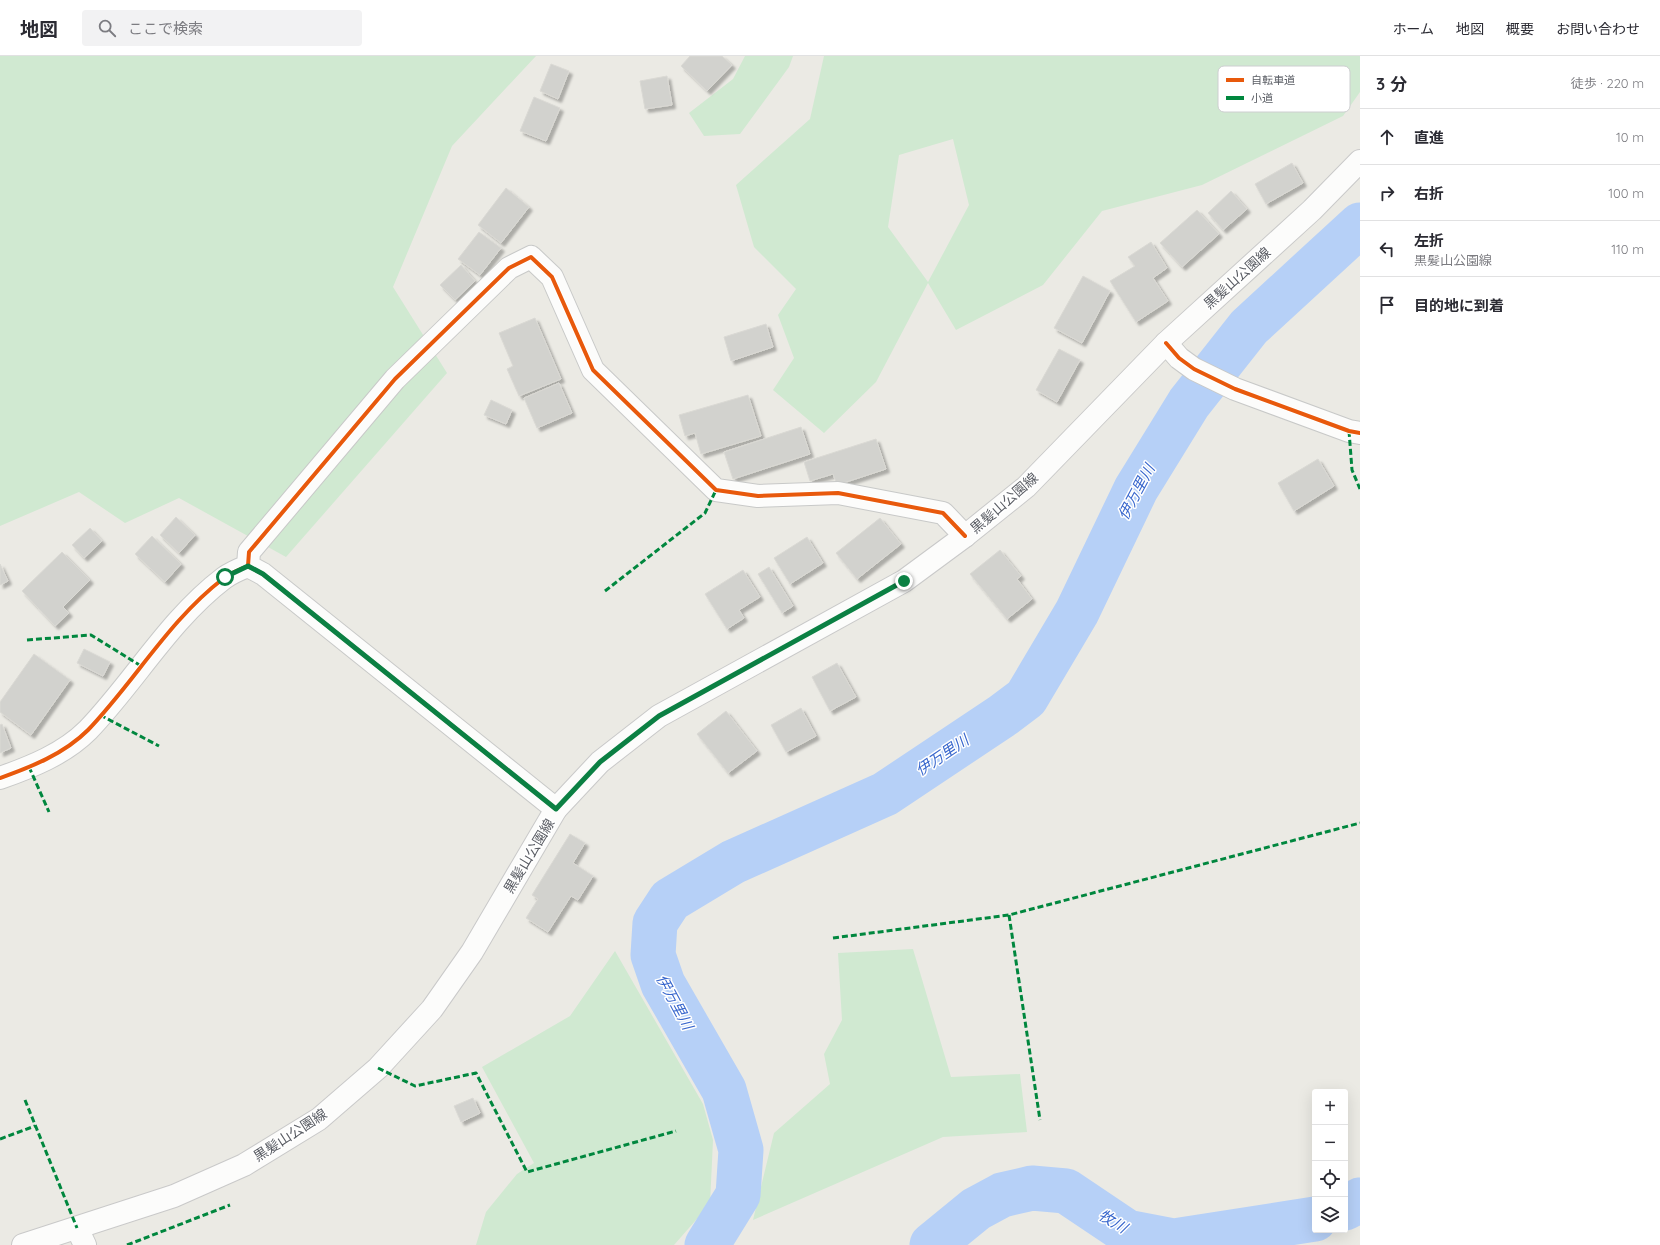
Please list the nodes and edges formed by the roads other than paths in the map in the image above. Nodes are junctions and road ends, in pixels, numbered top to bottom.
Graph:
1 (1360, 161) edge
2 (1166, 343) junction
3 (1360, 433) edge
4 (965, 536) junction
5 (248, 566) junction
6 (0, 778) edge
7 (556, 809) junction
8 (81, 1237) edge
9 (24, 1245) edge

1 - 2 street, 黒髪山公園線
2 - 3 street
2 - 4 street, 黒髪山公園線
4 - 5 street
4 - 7 street, 黒髪山公園線
5 - 6 street
5 - 7 street
7 - 8 street, 黒髪山公園線
8 - 9 street, 黒髪山公園線

